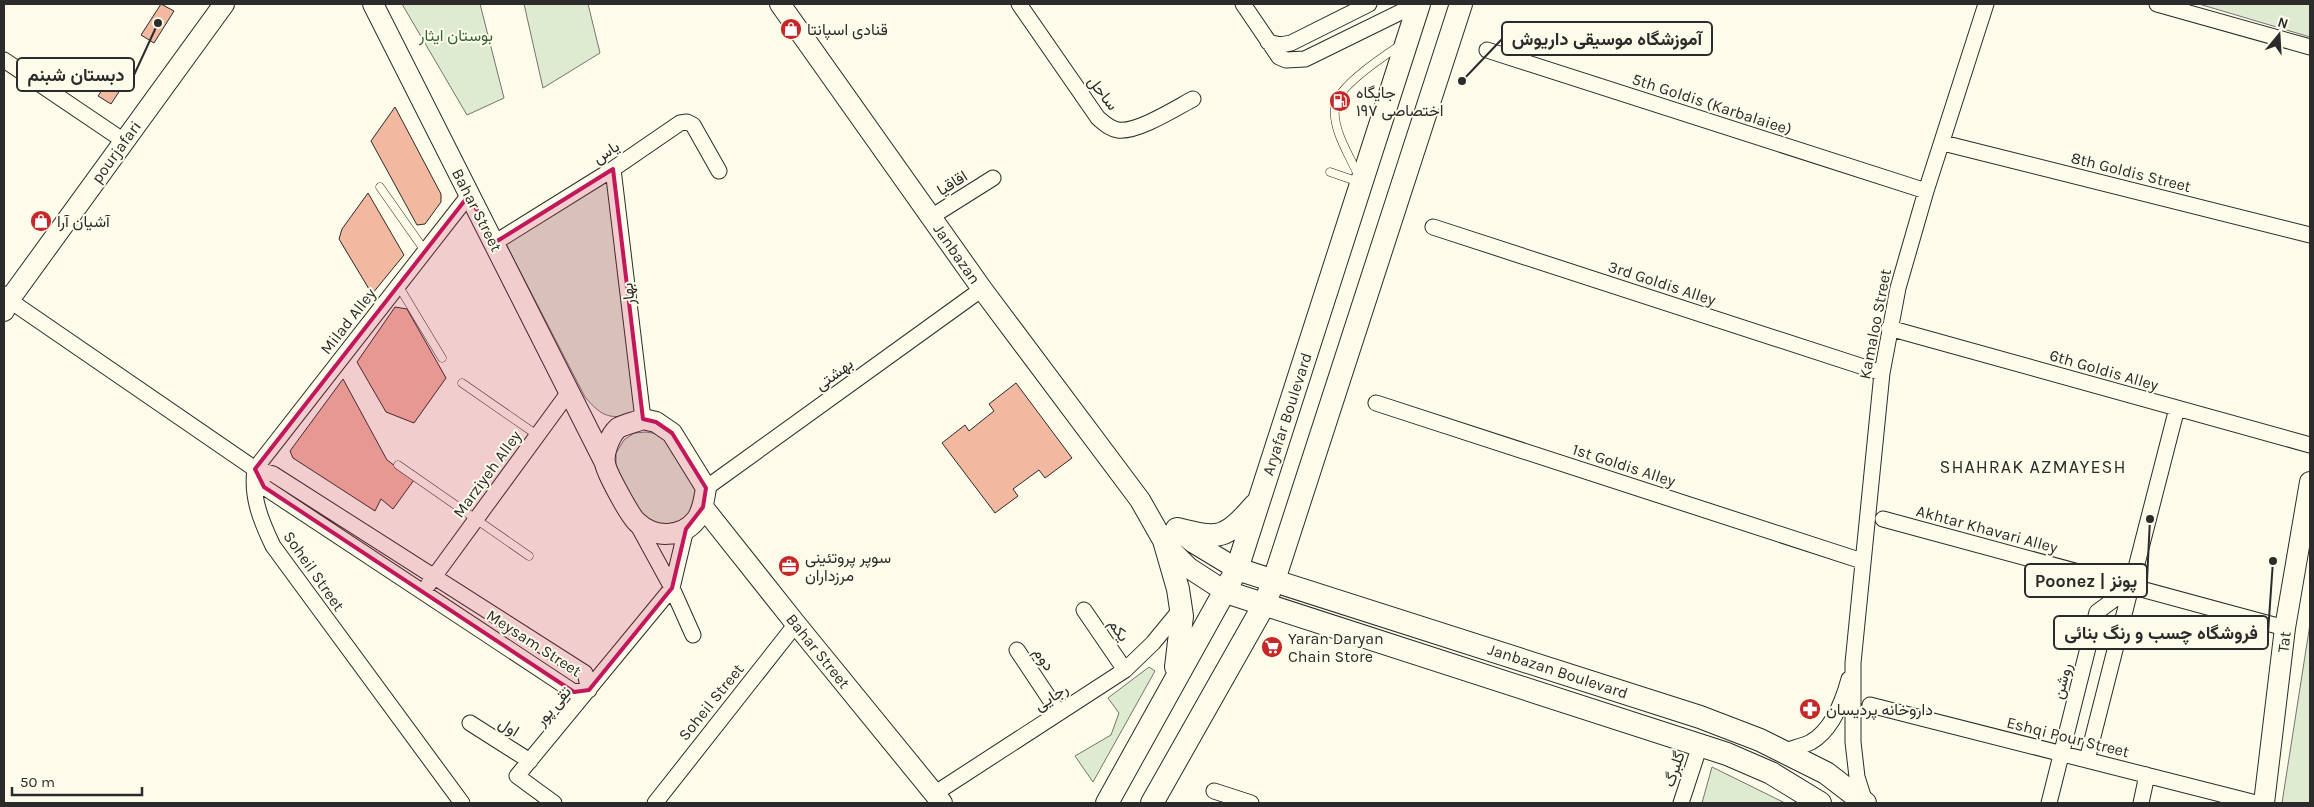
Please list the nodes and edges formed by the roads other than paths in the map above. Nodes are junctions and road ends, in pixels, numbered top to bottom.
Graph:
1 (224, 4) edge
2 (373, 4) edge
3 (780, 4) edge
4 (1019, 4) edge
5 (1242, 4) edge
6 (1368, 4) edge
7 (1418, 4) edge
8 (1461, 4) edge
9 (1986, 4) edge
10 (2157, 4) edge
11 (1407, 40) junction
12 (1268, 42) junction
13 (2310, 47) edge
14 (1487, 50) dead end
15 (4, 60) edge
16 (1193, 99) dead end
17 (124, 141) junction
18 (1942, 143) junction
19 (613, 168) junction
20 (719, 171) dead end
21 (1330, 172) dead end
22 (993, 178) dead end
23 (1361, 182) junction
24 (380, 187) dead end
25 (1926, 191) junction
26 (469, 195) junction
27 (931, 218) junction
28 (1433, 227) dead end
29 (2310, 235) edge
30 (494, 243) junction
31 (425, 252) junction
32 (398, 285) junction
33 (982, 289) junction
34 (5, 302) edge
35 (1889, 328) junction
36 (442, 358) dead end
37 (1882, 373) junction
38 (462, 382) dead end
39 (569, 392) junction
40 (1376, 403) dead end
41 (2177, 408) junction
42 (581, 415) junction
43 (644, 419) junction
44 (619, 428) junction
45 (537, 435) junction
46 (2310, 445) edge
47 (605, 463) junction
48 (398, 465) dead end
49 (256, 468) junction
50 (2310, 482) edge
51 (705, 497) junction
52 (1260, 498) junction
53 (1883, 519) dead end
54 (475, 520) junction
55 (636, 522) junction
56 (686, 530) junction
57 (1171, 537) junction
58 (528, 556) dead end
59 (1862, 561) junction
60 (1237, 569) junction
61 (434, 577) junction
62 (1274, 580) junction
63 (2131, 587) junction
64 (672, 588) junction
65 (423, 591) junction
66 (1226, 592) junction
67 (1264, 605) junction
68 (1084, 610) dead end
69 (1176, 615) dead end
70 (796, 624) junction
71 (2285, 628) junction
72 (693, 635) dead end
73 (1017, 650) dead end
74 (1853, 663) junction
75 (1125, 670) junction
76 (1174, 681) junction
77 (589, 690) junction
78 (1870, 704) dead end
79 (1059, 713) junction
80 (470, 723) dead end
81 (1700, 745) junction
82 (1785, 751) junction
83 (2061, 753) junction
84 (2087, 760) junction
85 (530, 761) junction
86 (1826, 773) junction
87 (2147, 776) junction
88 (1214, 791) dead end
89 (938, 799) edge
90 (1816, 800) edge
91 (462, 803) edge
92 (554, 803) edge
93 (655, 803) edge
94 (1107, 803) edge
95 (1152, 803) edge
96 (1251, 803) edge
97 (1681, 803) edge
98 (1865, 803) edge
99 (2049, 803) edge
100 (2141, 803) edge
101 (2256, 803) edge
102 (2264, 803) edge

1 - 17 street, pourjafari
2 - 26 street, Bahar Street
3 - 27 street, Janbazan
4 - 16 street, ساحل
5 - 12 street
6 - 12 street
7 - 11 main road, Aryafar Boulevard
7 - 12 street
8 - 62 main road
9 - 18 street, Kamaloo Street
10 - 13 street
11 - 23 main road, Aryafar Boulevard
11 - 23 lane
14 - 25 street, 5th Goldis (Karbalaiee)
15 - 17 street
17 - 34 street, pourjafari
18 - 25 street, Kamaloo Street
18 - 29 street, 8th Goldis Street
19 - 20 street, یاس
19 - 30 street, یاس
19 - 43 street, بهار
21 - 23 lane
22 - 27 street, اقاقیا
23 - 52 main road, Aryafar Boulevard
24 - 31 lane
25 - 35 street, Kamaloo Street
26 - 30 street, Bahar Street
26 - 31 street, Milad Alley
27 - 33 street, Janbazan
28 - 37 street, 3rd Goldis Alley
30 - 39 street, Bahar Street
31 - 32 street, Milad Alley
32 - 36 lane
32 - 49 street, Milad Alley
33 - 51 street, بهشتی
33 - 57 street, Janbazan
34 - 49 street
35 - 37 street, Kamaloo Street
35 - 41 street, 6th Goldis Alley
37 - 59 street, Kamaloo Street
38 - 45 lane
39 - 42 street, Bahar Street
39 - 45 street, Marziyeh Alley
40 - 59 street, 1st Goldis Alley
41 - 46 street, 6th Goldis Alley
41 - 63 street
42 - 44 street
42 - 47 street, Bahar Street
43 - 44 street
43 - 51 street
44 - 47 street
45 - 54 street, Marziyeh Alley
47 - 55 street
48 - 54 lane
49 - 61 street, Meysam Street
49 - 65 street, Meysam Street
49 - 91 street, Soheil Street
50 - 71 street, Tat
51 - 56 street
51 - 70 street, Bahar Street
52 - 57 main road
52 - 60 main road, Aryafar Boulevard
53 - 63 street, Akhtar Khavari Alley
54 - 58 lane
54 - 61 street, Marziyeh Alley
55 - 56 street
55 - 64 street
56 - 64 street
57 - 60 street, Janbazan
57 - 66 street, Janbazan
57 - 76 main road
59 - 74 street, Kamaloo Street
60 - 62 main road, Janbazan Boulevard
60 - 66 main road, Aryafar Boulevard
61 - 65 street, Marziyeh Alley
61 - 77 street, Meysam Street
62 - 67 main road
62 - 82 main road, Janbazan Boulevard
63 - 71 street, Akhtar Khavari Alley
63 - 83 street, روشن
63 - 84 street
64 - 72 street
64 - 77 street, تقی پور
65 - 77 street, Meysam Street
66 - 67 main road, Janbazan Boulevard
66 - 76 main road, Aryafar Boulevard
67 - 81 main road, Janbazan Boulevard
67 - 95 main road
68 - 75 street, یکم
69 - 75 street, رجایی
70 - 89 street, Bahar Street
70 - 93 street, Soheil Street
71 - 102 street, Tat
73 - 79 street, دوم
74 - 82 street
74 - 98 street
75 - 79 street, رجایی
76 - 94 main road, Aryafar Boulevard
77 - 85 street, تقی پور
78 - 83 street, Eshqi Pour Street
79 - 89 street, رجایی
80 - 85 street, اول
81 - 90 main road, Janbazan Boulevard
81 - 97 street, گلبرگ
82 - 86 main road, Janbazan Boulevard
83 - 84 street, Eshqi Pour Street
83 - 99 street, روشن
84 - 87 street, Eshqi Pour Street
85 - 92 street, تقی پور
86 - 90 main road
86 - 98 main road, Janbazan Boulevard
87 - 100 street
87 - 101 street, Eshqi Pour Street
88 - 96 street

